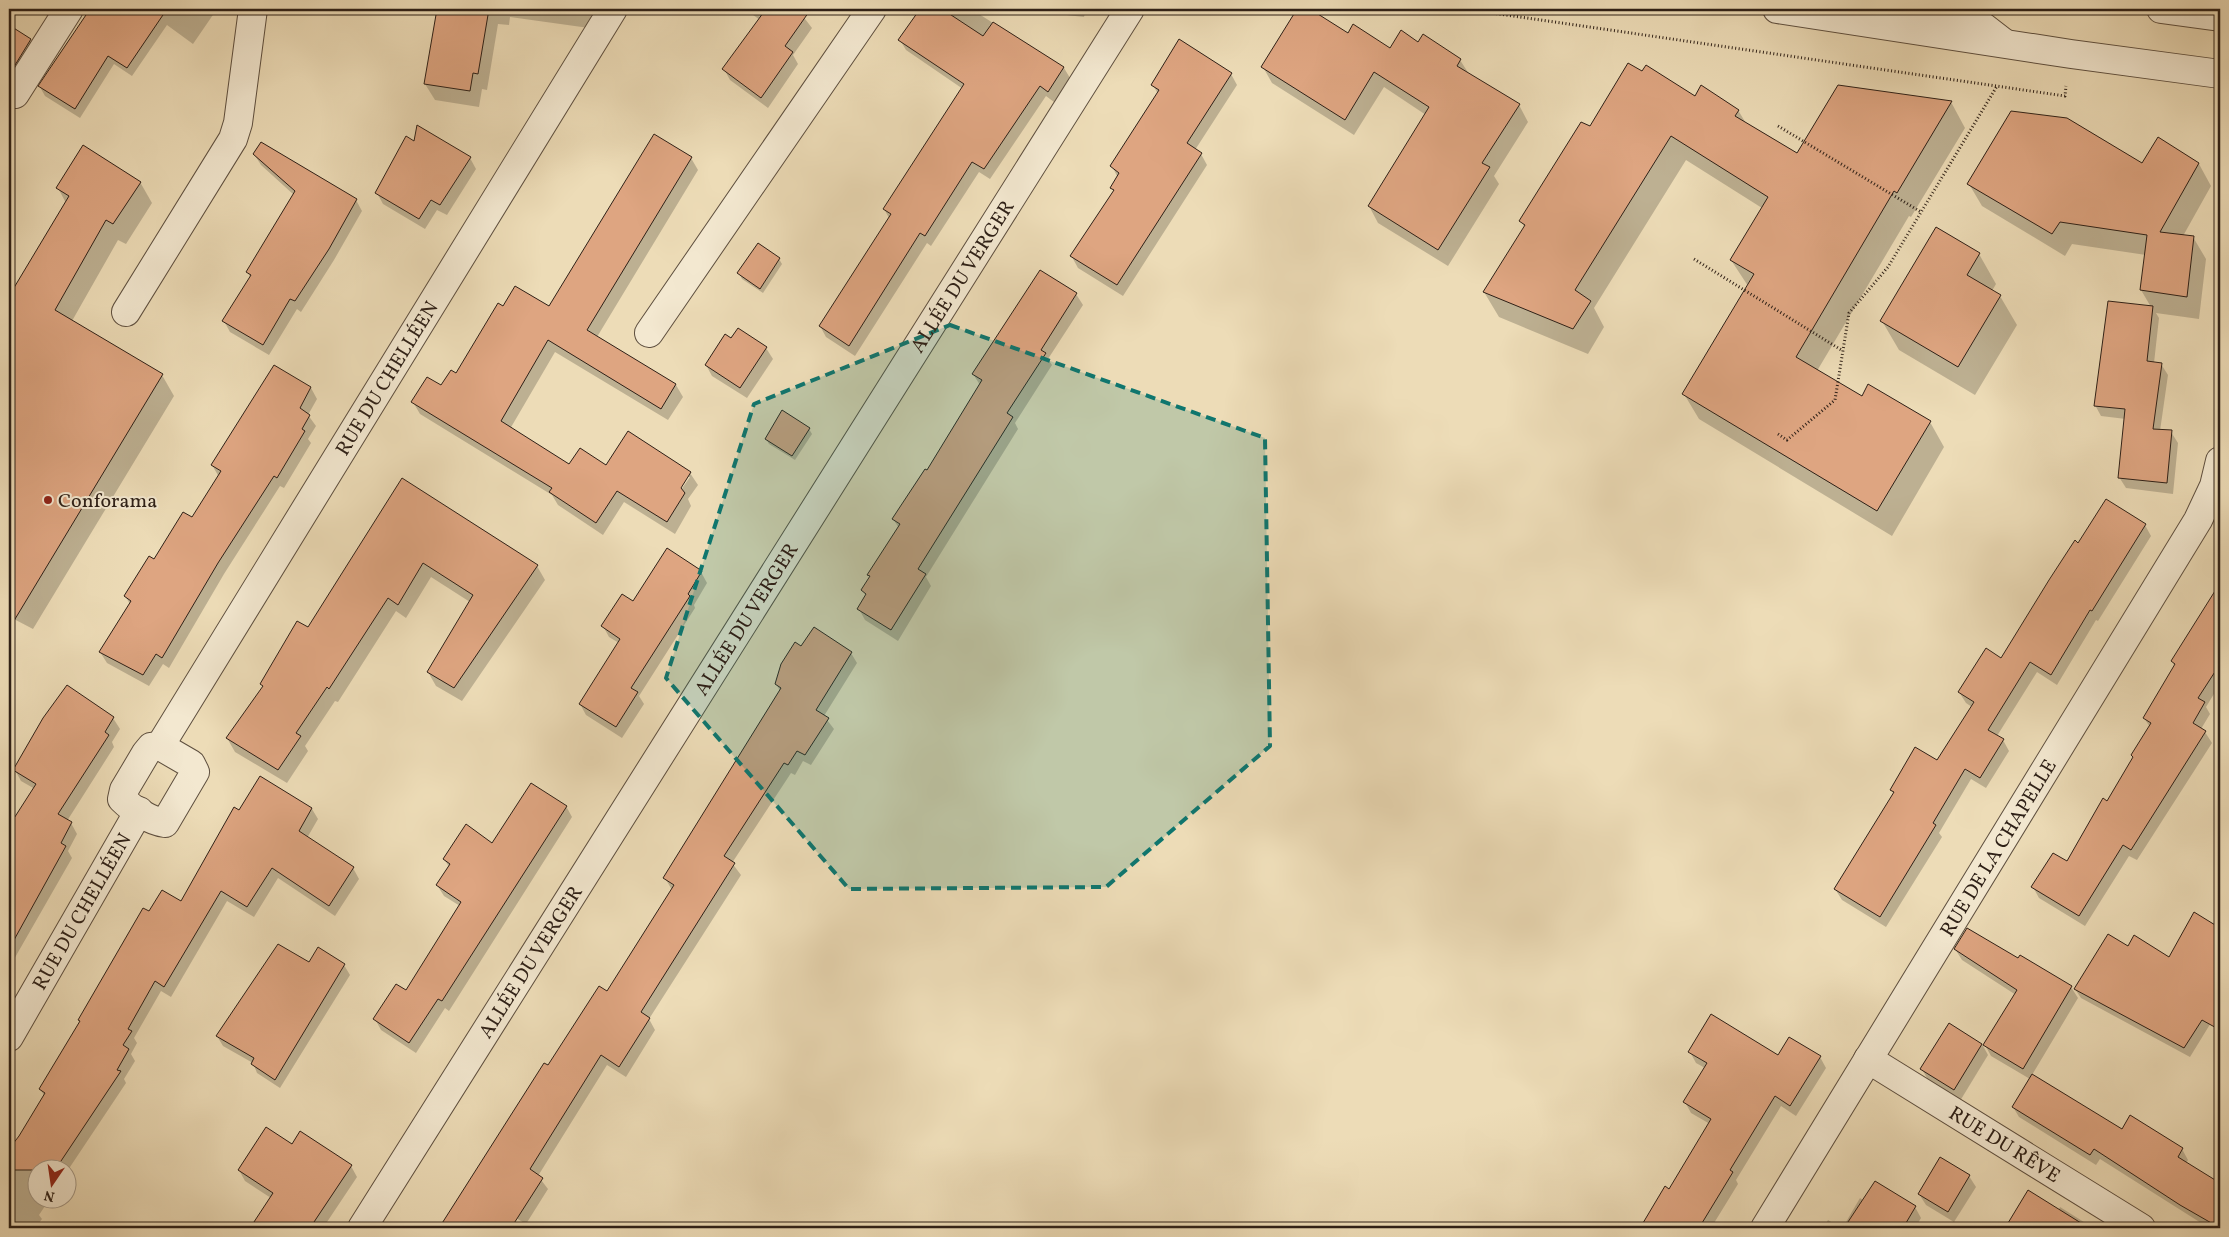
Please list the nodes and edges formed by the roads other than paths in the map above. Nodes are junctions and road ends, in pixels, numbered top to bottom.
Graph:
1 (69, 9) edge
2 (253, 9) edge
3 (613, 9) edge
4 (872, 9) edge
5 (1130, 9) edge
6 (1777, 9) edge
7 (1906, 9) edge
8 (2161, 9) edge
9 (2220, 17) edge
10 (2006, 44) junction
11 (2220, 74) edge
12 (15, 94) dead end
13 (126, 312) dead end
14 (649, 333) dead end
15 (2220, 461) edge
16 (160, 746) junction
17 (139, 811) junction
18 (9, 1037) edge
19 (1868, 1059) junction
20 (362, 1228) edge
21 (1765, 1228) edge
22 (2141, 1228) edge

1 - 12 street
2 - 13 street
3 - 16 street, RUE DU CHELLÉEN
4 - 14 street
5 - 20 street, ALLÉE DU VERGER
6 - 10 street
7 - 10 street
8 - 9 street
10 - 11 street
15 - 19 street, RUE DE LA CHAPELLE
16 - 17 street, RUE DU CHELLÉEN
16 - 17 street, RUE DU CHELLÉEN
17 - 18 street, RUE DU CHELLÉEN
19 - 21 street, RUE DE LA CHAPELLE
19 - 22 street, RUE DU RÊVE

